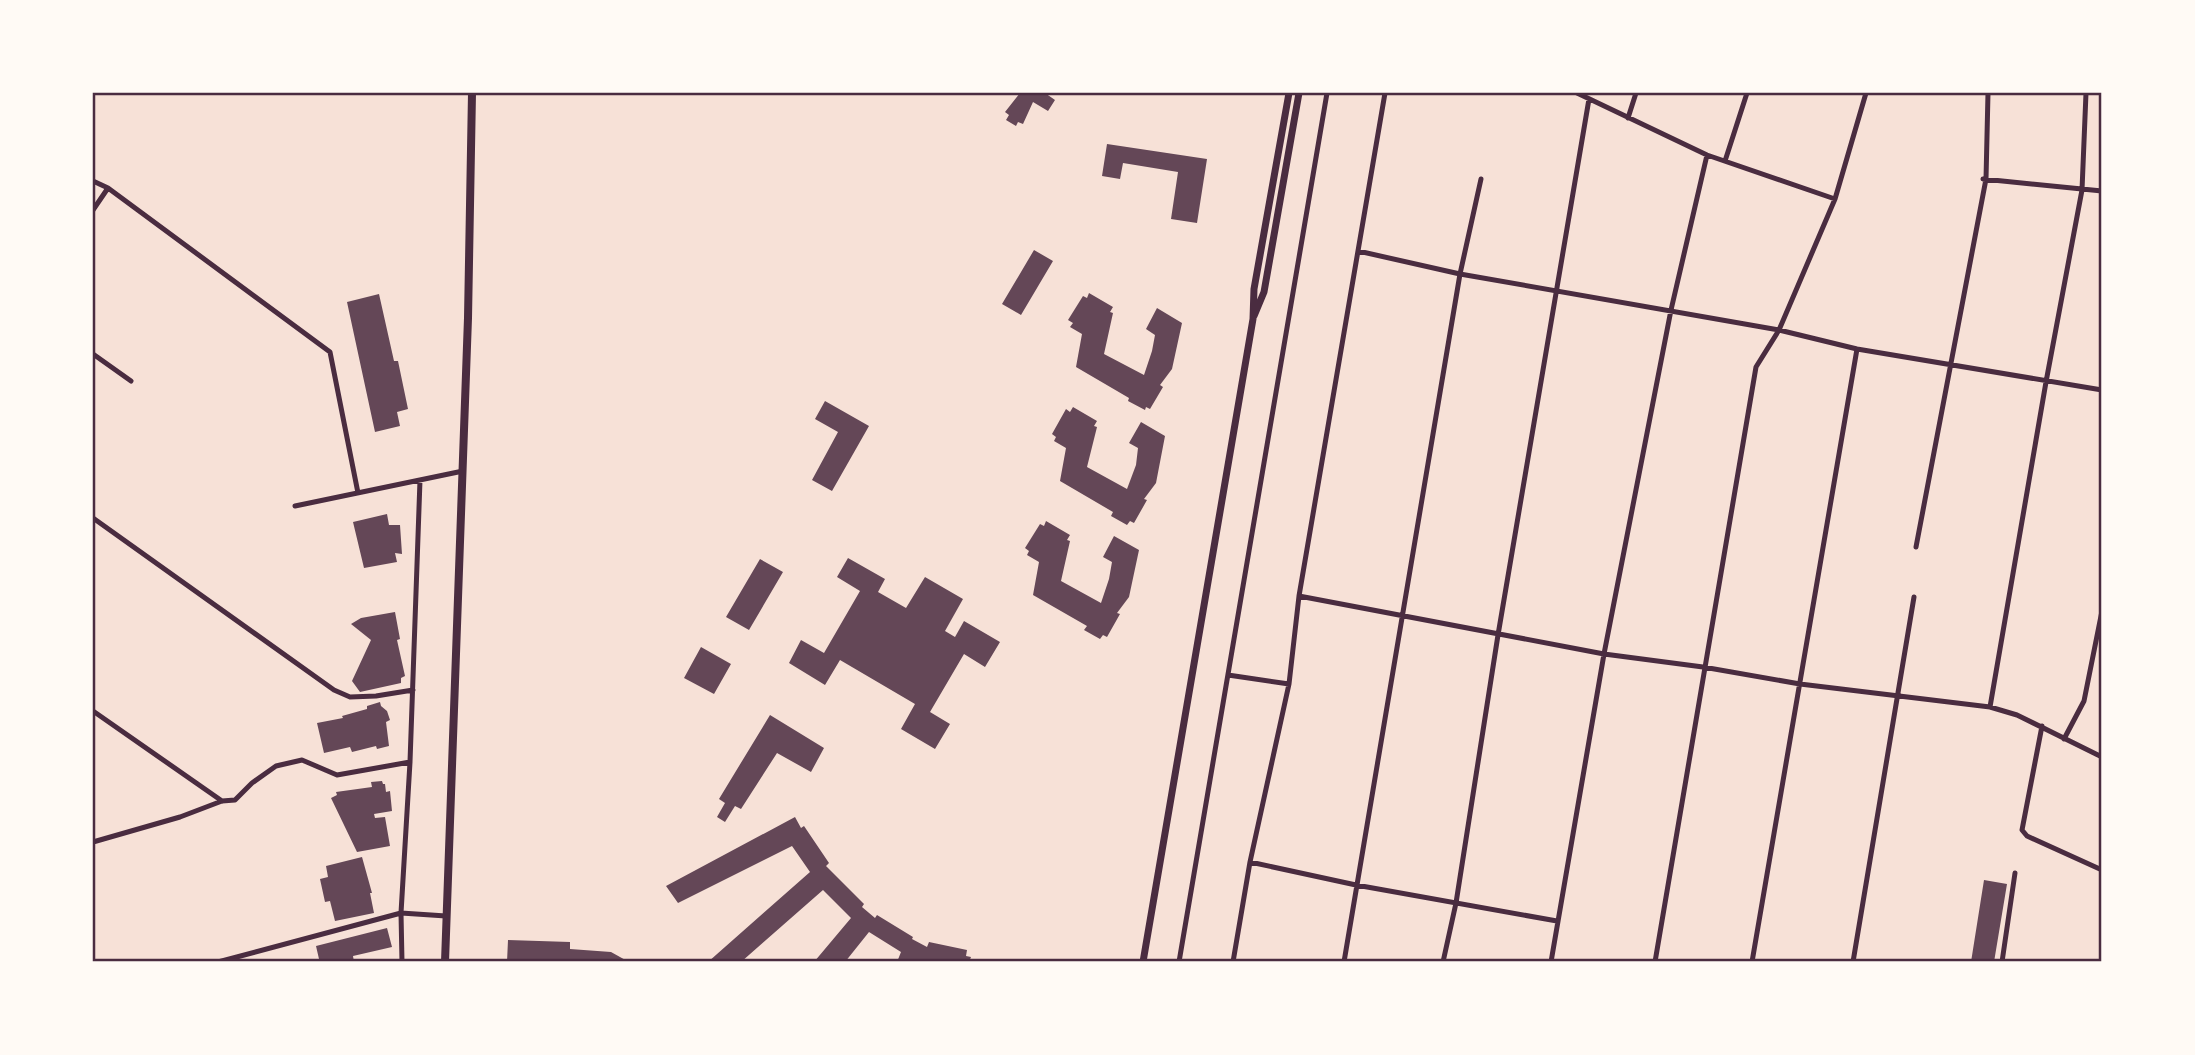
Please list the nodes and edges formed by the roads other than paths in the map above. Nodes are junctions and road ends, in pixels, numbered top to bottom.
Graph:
1 (472, 93) edge
2 (1289, 93) edge
3 (1299, 93) edge
4 (1326, 93) edge
5 (1385, 93) edge
6 (1577, 93) edge
7 (1636, 93) edge
8 (1746, 93) edge
9 (1866, 93) edge
10 (1989, 93) edge
11 (2086, 93) edge
12 (1589, 99) junction
13 (1628, 118) junction
14 (1707, 155) junction
15 (1725, 162) junction
16 (1481, 179) dead end
17 (1984, 179) junction
18 (93, 181) edge
19 (108, 188) junction
20 (2082, 190) junction
21 (2102, 191) edge
22 (1835, 199) junction
23 (93, 210) edge
24 (1358, 251) junction
25 (1460, 274) junction
26 (1557, 291) junction
27 (1671, 310) junction
28 (1253, 319) junction
29 (1779, 330) junction
30 (1857, 349) junction
31 (93, 354) edge
32 (1949, 365) junction
33 (131, 381) dead end
34 (2046, 382) junction
35 (2102, 390) edge
36 (463, 471) junction
37 (420, 480) junction
38 (358, 493) junction
39 (295, 506) dead end
40 (93, 518) edge
41 (1916, 547) dead end
42 (1299, 596) junction
43 (1914, 597) dead end
44 (2102, 611) edge
45 (1402, 615) junction
46 (1498, 635) junction
47 (1604, 654) junction
48 (1703, 667) junction
49 (1228, 675) junction
50 (1289, 684) junction
51 (1800, 684) junction
52 (413, 690) junction
53 (1897, 697) junction
54 (1990, 707) junction
55 (93, 711) edge
56 (2042, 726) junction
57 (2064, 739) junction
58 (2102, 757) edge
59 (410, 762) junction
60 (222, 801) junction
61 (93, 842) edge
62 (1250, 862) junction
63 (2102, 870) edge
64 (2015, 873) dead end
65 (1356, 885) junction
66 (1455, 903) junction
67 (401, 913) junction
68 (446, 916) junction
69 (1557, 921) junction
70 (218, 962) edge
71 (402, 962) edge
72 (444, 962) edge
73 (1143, 962) edge
74 (1179, 962) edge
75 (1233, 962) edge
76 (1344, 962) edge
77 (1443, 962) edge
78 (1552, 962) edge
79 (1655, 962) edge
80 (1752, 962) edge
81 (1853, 962) edge
82 (2002, 962) edge

1 - 36 main road
2 - 28 main road
3 - 28 main road
4 - 49 street
5 - 24 street
6 - 12 street
7 - 13 street
8 - 15 street
9 - 22 street
10 - 17 street
11 - 20 street
12 - 13 street
12 - 26 street
13 - 14 street
14 - 15 street
14 - 27 street
15 - 22 street
16 - 25 street
17 - 20 street
17 - 32 street
18 - 19 street
19 - 23 street
19 - 38 street
20 - 21 street
20 - 34 street
22 - 29 street
24 - 25 street
24 - 42 street
25 - 26 street
25 - 45 street
26 - 27 street
26 - 46 street
27 - 29 street
27 - 47 street
28 - 73 main road
29 - 30 street
29 - 48 street
30 - 32 street
30 - 51 street
31 - 33 street
32 - 34 street
32 - 41 street
34 - 35 street
34 - 54 street
36 - 37 street
36 - 68 main road
37 - 38 street
37 - 52 street
38 - 39 street
40 - 52 street
42 - 45 street
42 - 50 street
43 - 53 street
44 - 57 street
45 - 46 street
45 - 65 street
46 - 47 street
46 - 66 street
47 - 48 street
47 - 69 street
48 - 51 street
48 - 79 street
49 - 50 street
49 - 74 street
50 - 62 street
51 - 53 street
51 - 80 street
52 - 59 street
53 - 54 street
53 - 81 street
54 - 56 street
55 - 60 street
56 - 57 street
56 - 63 street
57 - 58 street
59 - 60 street
59 - 67 street
60 - 61 street
62 - 65 street
62 - 75 street
64 - 82 street
65 - 66 street
65 - 76 street
66 - 69 street
66 - 77 street
67 - 68 street
67 - 70 street
67 - 71 street
68 - 72 main road
69 - 78 street

